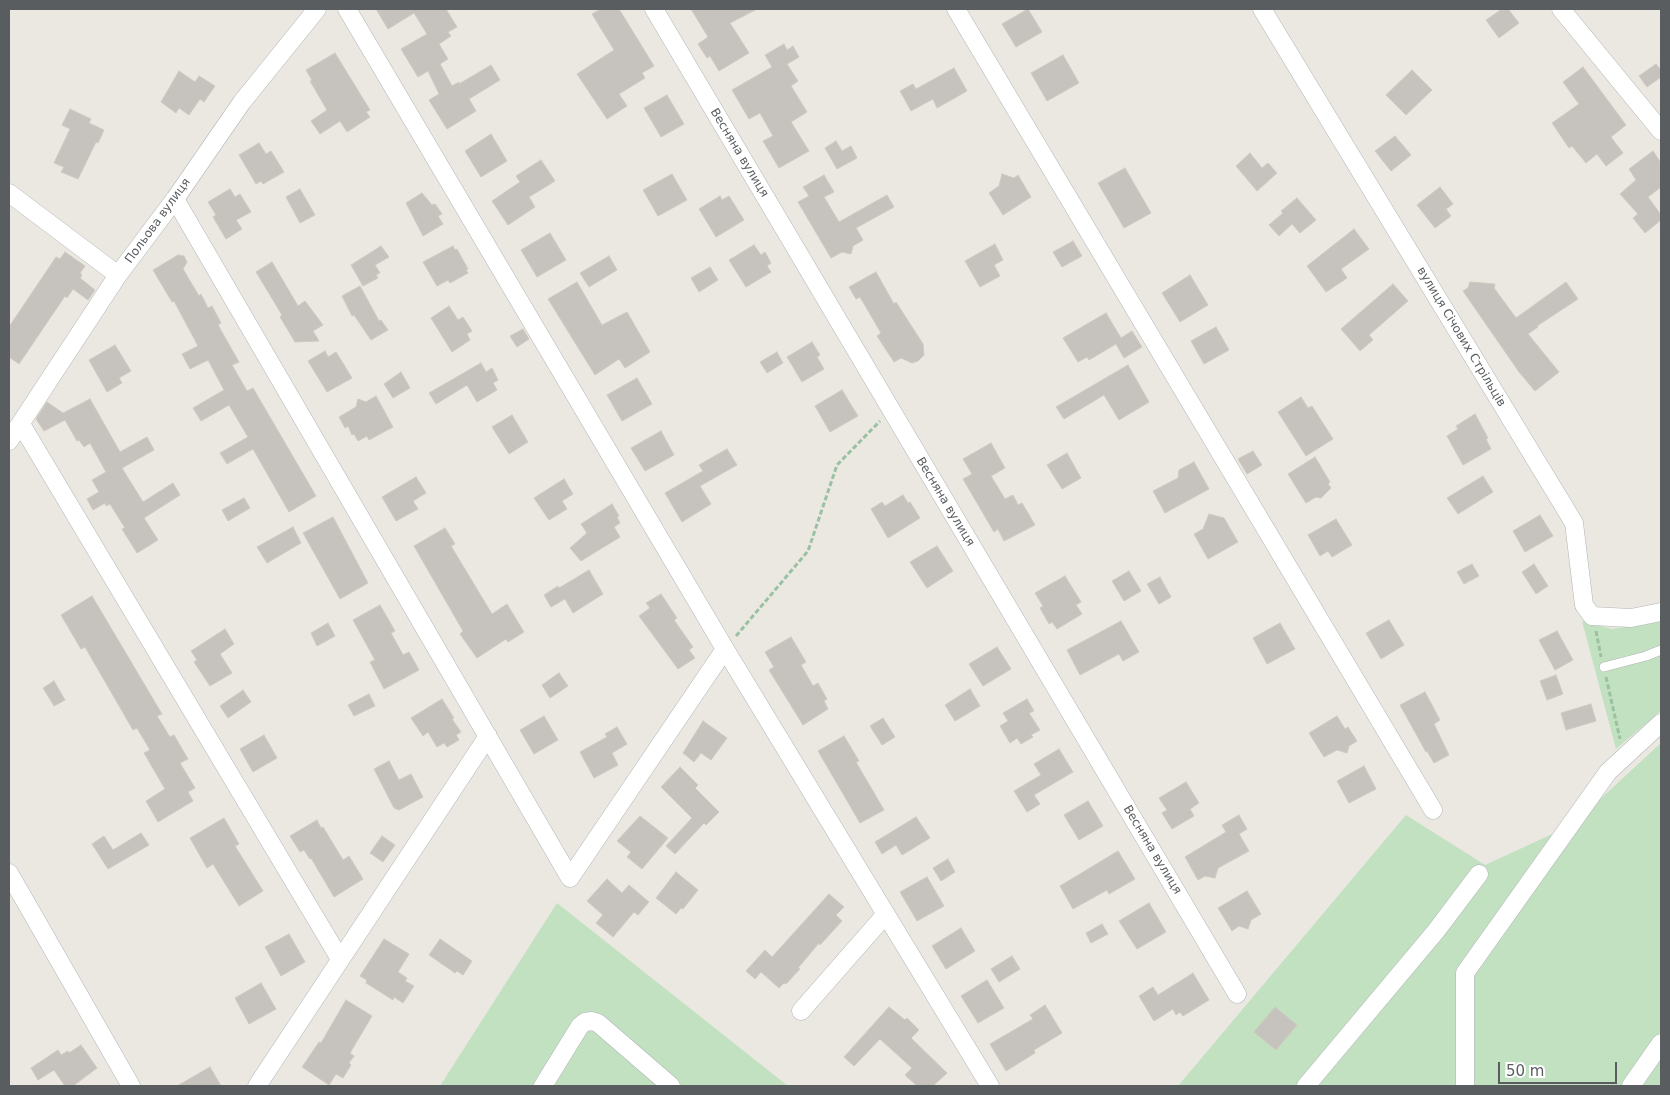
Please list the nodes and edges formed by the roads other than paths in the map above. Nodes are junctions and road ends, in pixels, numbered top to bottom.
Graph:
1 (317, 9) edge
2 (347, 9) edge
3 (654, 9) edge
4 (956, 9) edge
5 (1262, 9) edge
6 (1561, 9) edge
7 (1661, 131) edge
8 (9, 193) edge
9 (175, 199) junction
10 (118, 275) junction
11 (21, 424) junction
12 (9, 441) edge
13 (1661, 612) edge
14 (725, 649) junction
15 (1661, 650) edge
16 (1604, 667) road end
17 (1661, 723) edge
18 (488, 736) junction
19 (1433, 810) dead end
20 (9, 873) edge
21 (1479, 874) dead end
22 (886, 914) junction
23 (340, 959) junction
24 (1238, 994) dead end
25 (802, 1011) dead end
26 (1661, 1042) edge
27 (131, 1086) edge
28 (257, 1086) edge
29 (543, 1086) edge
30 (671, 1086) edge
31 (990, 1086) edge
32 (1306, 1086) edge
33 (1465, 1086) edge
34 (1631, 1086) edge

1 - 9 street, Польова вулиця
2 - 14 street
3 - 24 street, Весняна вулиця
4 - 19 street
5 - 13 street, вулиця Січових Стрільців
6 - 7 street
8 - 10 street
9 - 10 street, Польова вулиця
9 - 18 street
10 - 11 street, Польова вулиця
11 - 12 street, Польова вулиця
11 - 23 street
14 - 18 street
14 - 22 street
15 - 16 lane
17 - 33 street
18 - 23 street
20 - 27 street
21 - 32 street
22 - 25 street
22 - 31 street
23 - 28 street
26 - 34 street
29 - 30 street

